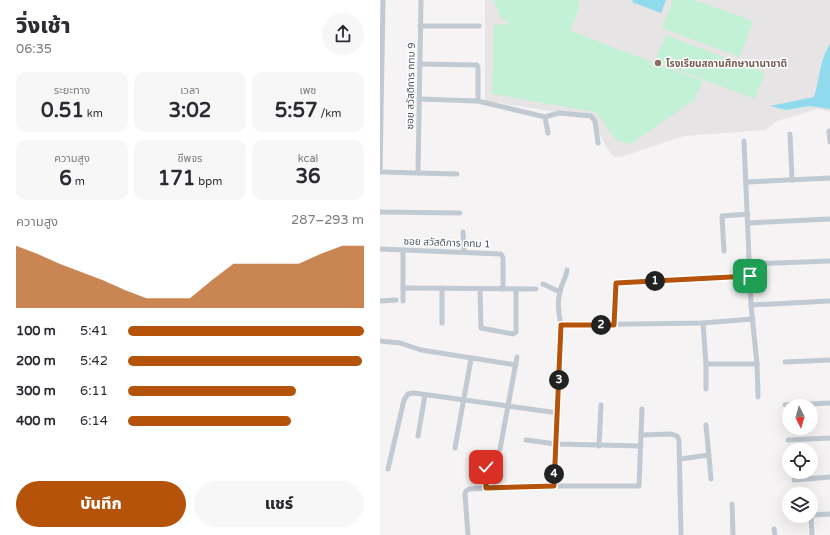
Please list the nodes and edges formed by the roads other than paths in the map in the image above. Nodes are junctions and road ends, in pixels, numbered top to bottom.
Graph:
1 (383, 0) edge
2 (420, 0) edge
3 (420, 26) junction
4 (479, 26) dead end
5 (420, 64) junction
6 (419, 100) junction
7 (478, 101) junction
8 (545, 117) junction
9 (829, 131) edge
10 (548, 133) dead end
11 (790, 134) dead end
12 (744, 141) dead end
13 (830, 142) edge
14 (598, 143) dead end
15 (380, 172) edge
16 (418, 173) junction
17 (457, 174) dead end
18 (830, 178) edge
19 (792, 180) junction
20 (746, 182) junction
21 (380, 212) edge
22 (460, 213) dead end
23 (748, 214) junction
24 (830, 219) edge
25 (748, 223) junction
26 (463, 232) dead end
27 (380, 249) edge
28 (403, 250) junction
29 (724, 251) dead end
30 (464, 252) junction
31 (830, 261) edge
32 (750, 264) junction
33 (567, 270) dead end
34 (750, 276) junction
35 (543, 284) dead end
36 (403, 288) junction
37 (442, 288) junction
38 (480, 289) junction
39 (503, 289) junction
40 (516, 289) junction
41 (536, 289) dead end
42 (560, 292) junction
43 (396, 300) dead end
44 (380, 301) edge
45 (403, 301) dead end
46 (830, 301) edge
47 (751, 305) junction
48 (753, 319) junction
49 (442, 322) dead end
50 (703, 323) junction
51 (561, 325) junction
52 (614, 325) junction
53 (380, 341) edge
54 (517, 357) dead end
55 (471, 359) junction
56 (830, 360) edge
57 (785, 362) dead end
58 (706, 364) junction
59 (757, 364) junction
60 (516, 365) junction
61 (706, 388) dead end
62 (425, 395) junction
63 (758, 397) dead end
64 (464, 400) junction
65 (830, 403) edge
66 (818, 404) edge
67 (601, 405) dead end
68 (507, 406) junction
69 (642, 409) dead end
70 (558, 413) junction
71 (706, 425) dead end
72 (641, 435) junction
73 (418, 436) dead end
74 (830, 438) edge
75 (526, 440) dead end
76 (788, 440) dead end
77 (556, 444) junction
78 (599, 446) junction
79 (641, 446) junction
80 (455, 448) dead end
81 (500, 449) dead end
82 (709, 454) junction
83 (680, 459) junction
84 (486, 467) dead end
85 (388, 469) dead end
86 (830, 477) edge
87 (711, 479) dead end
88 (794, 480) dead end
89 (554, 486) junction
90 (486, 488) junction
91 (732, 504) dead end
92 (830, 514) edge
93 (818, 515) edge
94 (811, 523) edge
95 (468, 535) edge
96 (681, 535) edge
97 (733, 535) edge
98 (812, 535) edge

1 - 15 street
2 - 3 street, ซอย สวัสดิการ กทม 9
3 - 4 street
3 - 5 street, ซอย สวัสดิการ กทม 9
5 - 6 street, ซอย สวัสดิการ กทม 9
5 - 7 street
6 - 7 street
6 - 16 street, ซอย สวัสดิการ กทม 9
7 - 8 street
8 - 10 street
8 - 14 street
9 - 13 street
11 - 19 street
12 - 20 street
15 - 16 street
16 - 17 street
18 - 19 street
19 - 20 street
20 - 23 street
21 - 22 street
23 - 25 street
23 - 29 street
24 - 25 street
25 - 32 street
26 - 30 street
27 - 28 street, ซอย สวัสดิการ กทม 1
28 - 30 street, ซอย สวัสดิการ กทม 1
28 - 36 street
30 - 39 street, ซอย สวัสดิการ กทม 1
31 - 32 street
32 - 34 street
33 - 42 street
34 - 47 street
34 - 52 street
35 - 42 street
36 - 37 street
36 - 45 street
37 - 38 street
37 - 49 street
38 - 39 street
38 - 40 street
39 - 40 street
40 - 41 street
42 - 51 street
43 - 44 street
46 - 47 street
47 - 48 street
48 - 50 street
48 - 59 street
50 - 52 street
50 - 58 street
51 - 52 street
51 - 70 street
53 - 55 street
54 - 60 street
55 - 60 street
55 - 64 street
56 - 57 street
58 - 59 street
58 - 61 street
59 - 63 street
60 - 68 street
62 - 64 street
62 - 73 street
62 - 85 street
64 - 68 street
64 - 80 street
65 - 66 street
67 - 78 street
68 - 70 street
68 - 81 street
69 - 72 street
70 - 77 street
71 - 82 street
72 - 79 street
72 - 83 street
74 - 76 street
75 - 77 street
77 - 78 street
77 - 89 street
78 - 79 street
79 - 89 street
82 - 83 street
82 - 87 street
83 - 96 street
84 - 90 street
86 - 88 street
89 - 90 street
90 - 95 street
91 - 97 street
92 - 93 street
94 - 98 street

